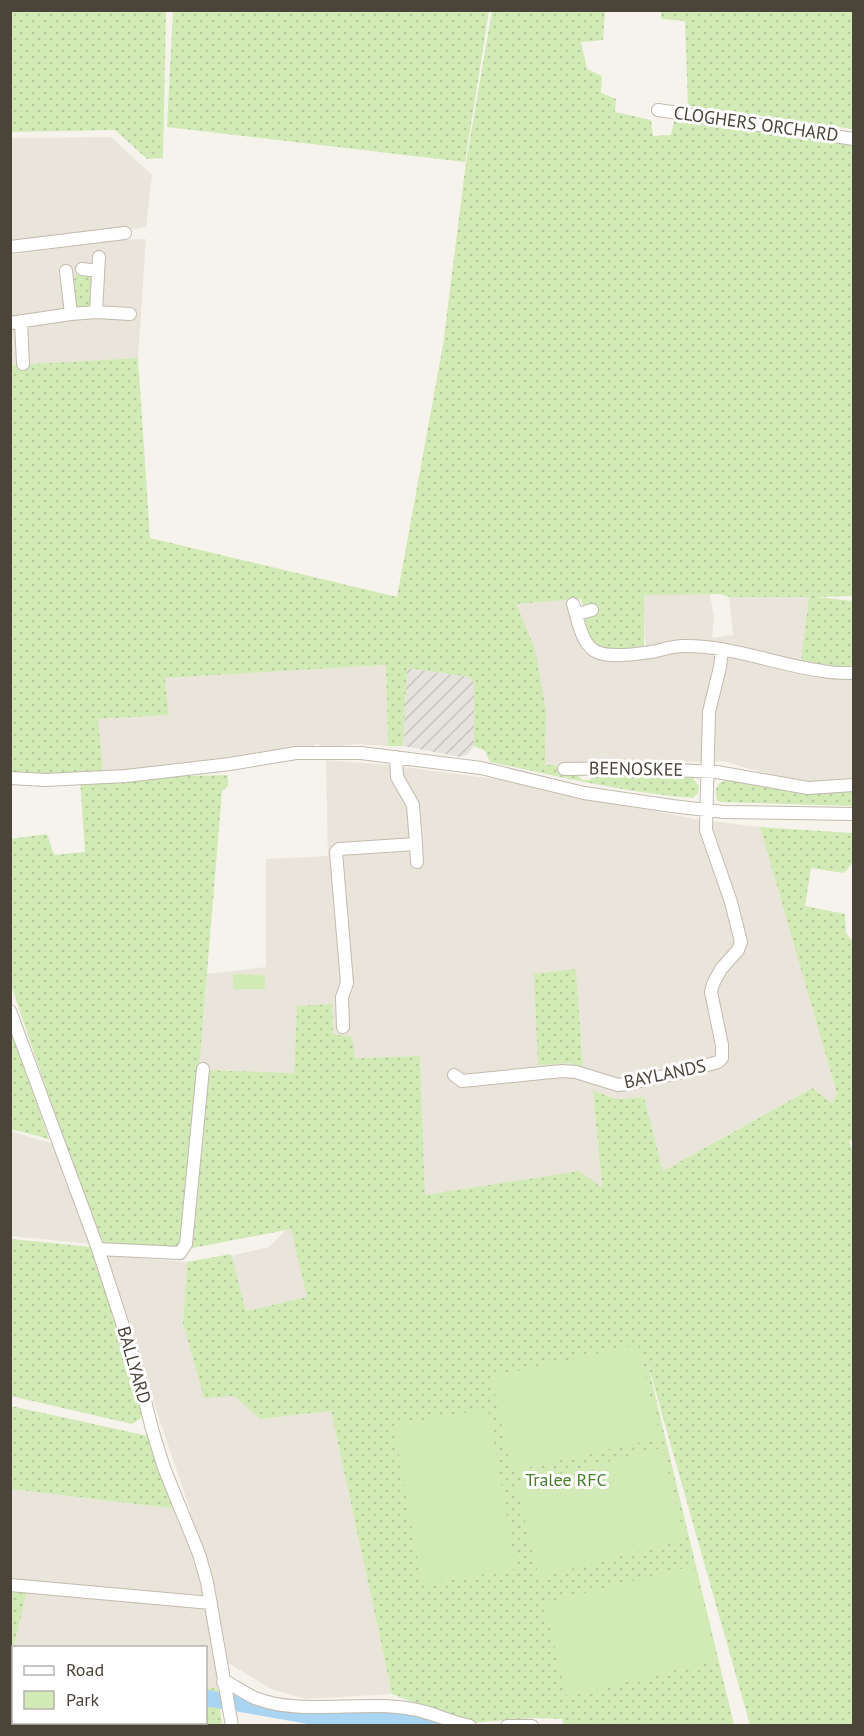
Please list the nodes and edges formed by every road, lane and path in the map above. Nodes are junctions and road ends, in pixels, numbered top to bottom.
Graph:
1 (658, 110) dead end
2 (854, 139) edge
3 (125, 233) dead end
4 (10, 247) edge
5 (99, 257) dead end
6 (82, 269) dead end
7 (66, 271) dead end
8 (98, 271) junction
9 (96, 312) junction
10 (71, 314) junction
11 (130, 314) dead end
12 (16, 322) edge
13 (23, 364) dead end
14 (592, 610) dead end
15 (722, 649) junction
16 (854, 672) edge
17 (396, 757) junction
18 (564, 768) dead end
19 (708, 771) junction
20 (10, 778) edge
21 (854, 785) edge
22 (705, 810) junction
23 (854, 814) edge
24 (416, 844) junction
25 (417, 862) dead end
26 (10, 1011) edge
27 (343, 1027) dead end
28 (203, 1069) dead end
29 (454, 1075) dead end
30 (98, 1249) junction
31 (10, 1585) edge
32 (211, 1603) junction
33 (224, 1687) junction
34 (232, 1725) edge
35 (470, 1725) edge
36 (507, 1725) edge
37 (532, 1725) edge

1 - 2 street, CLOGHERS ORCHARD
3 - 4 street
5 - 8 street
6 - 8 street
7 - 10 street
8 - 9 street
9 - 10 street
9 - 11 street
10 - 12 street
12 - 13 street
14 - 15 street
15 - 16 street
15 - 19 street, BEENOSKEE
17 - 20 street
17 - 22 street
17 - 24 street
18 - 19 street, BEENOSKEE
19 - 21 street, BEENOSKEE
19 - 22 street, BEENOSKEE
22 - 23 street
22 - 29 street, BAYLANDS
24 - 25 street
24 - 27 street
26 - 30 street, BALLYARD
28 - 30 street
30 - 32 street, BALLYARD
31 - 32 street
32 - 33 street, BALLYARD
33 - 34 street, BALLYARD
33 - 35 street
36 - 37 street

